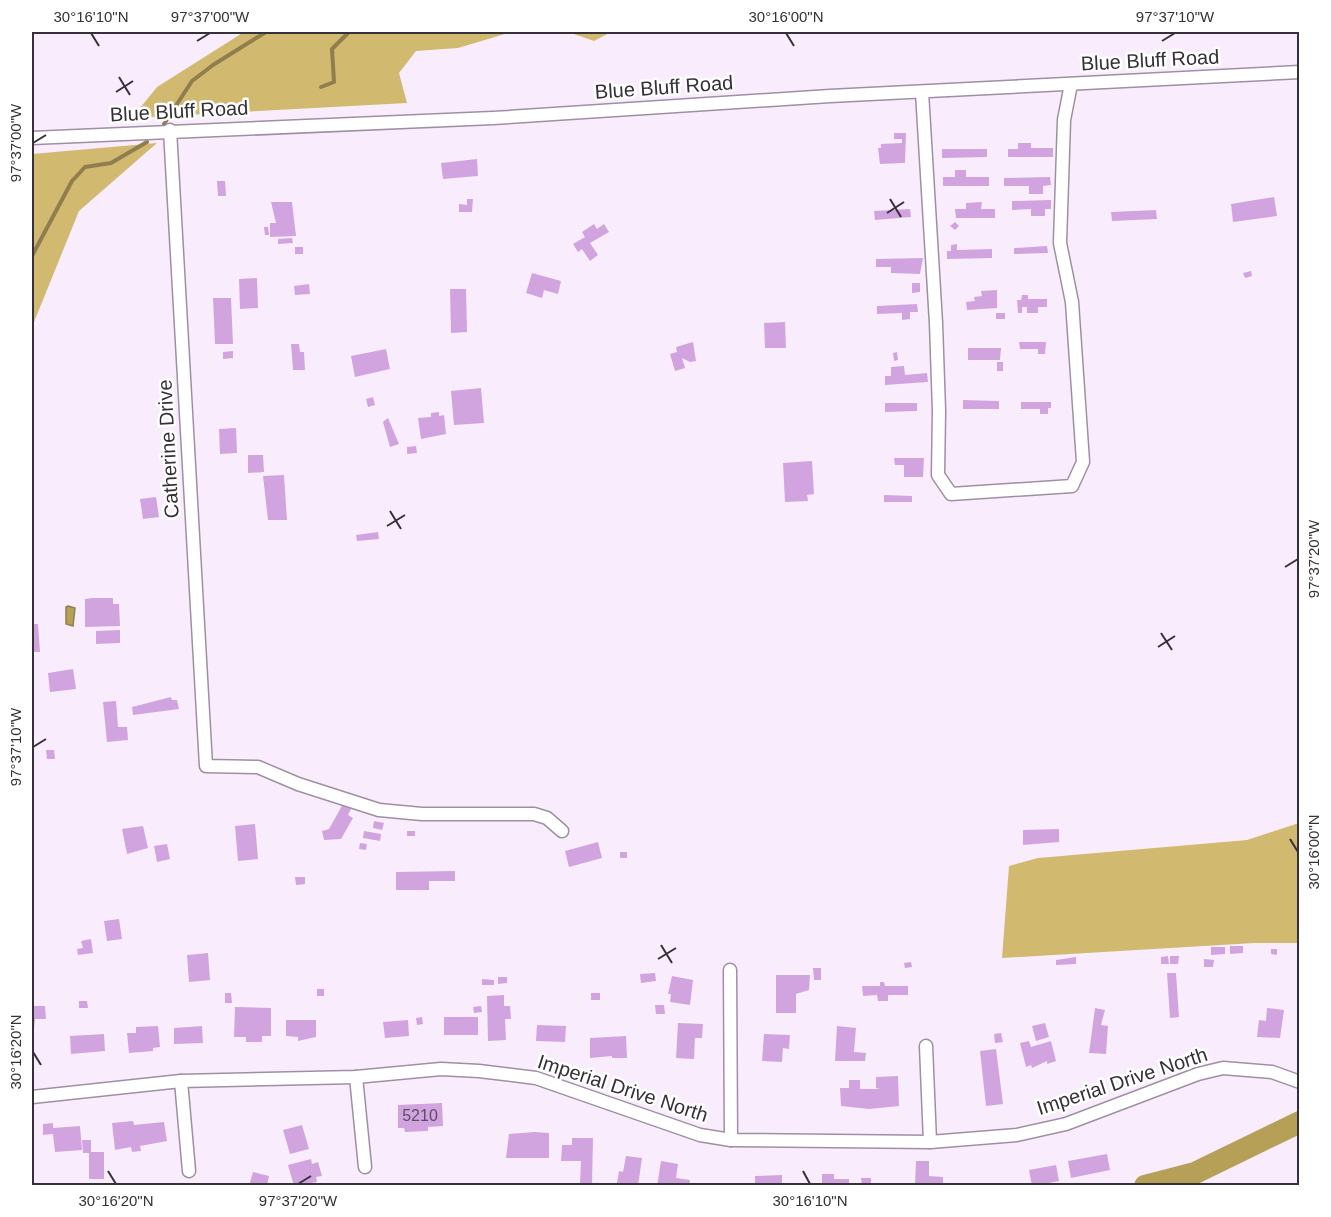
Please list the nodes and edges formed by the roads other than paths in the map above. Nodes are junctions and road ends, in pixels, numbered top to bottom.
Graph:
1 (1299, 72) edge
2 (1071, 84) junction
3 (922, 92) junction
4 (170, 130) junction
5 (32, 138) edge
6 (562, 831) dead end
7 (730, 970) dead end
8 (926, 1046) dead end
9 (356, 1077) junction
10 (181, 1081) junction
11 (1299, 1082) edge
12 (32, 1096) edge
13 (731, 1140) junction
14 (930, 1142) junction
15 (365, 1167) dead end
16 (189, 1171) dead end

1 - 2 street, Blue Bluff Road
2 - 3 street, Blue Bluff Road
2 - 3 street
3 - 4 street, Blue Bluff Road
4 - 5 street, Blue Bluff Road
4 - 6 street, Catherine Drive
7 - 13 street
8 - 14 street
9 - 10 street, Imperial Drive North
9 - 13 street, Imperial Drive North
9 - 15 street
10 - 12 street, Imperial Drive North
10 - 16 street
11 - 14 street, Imperial Drive North
13 - 14 street, Imperial Drive North

